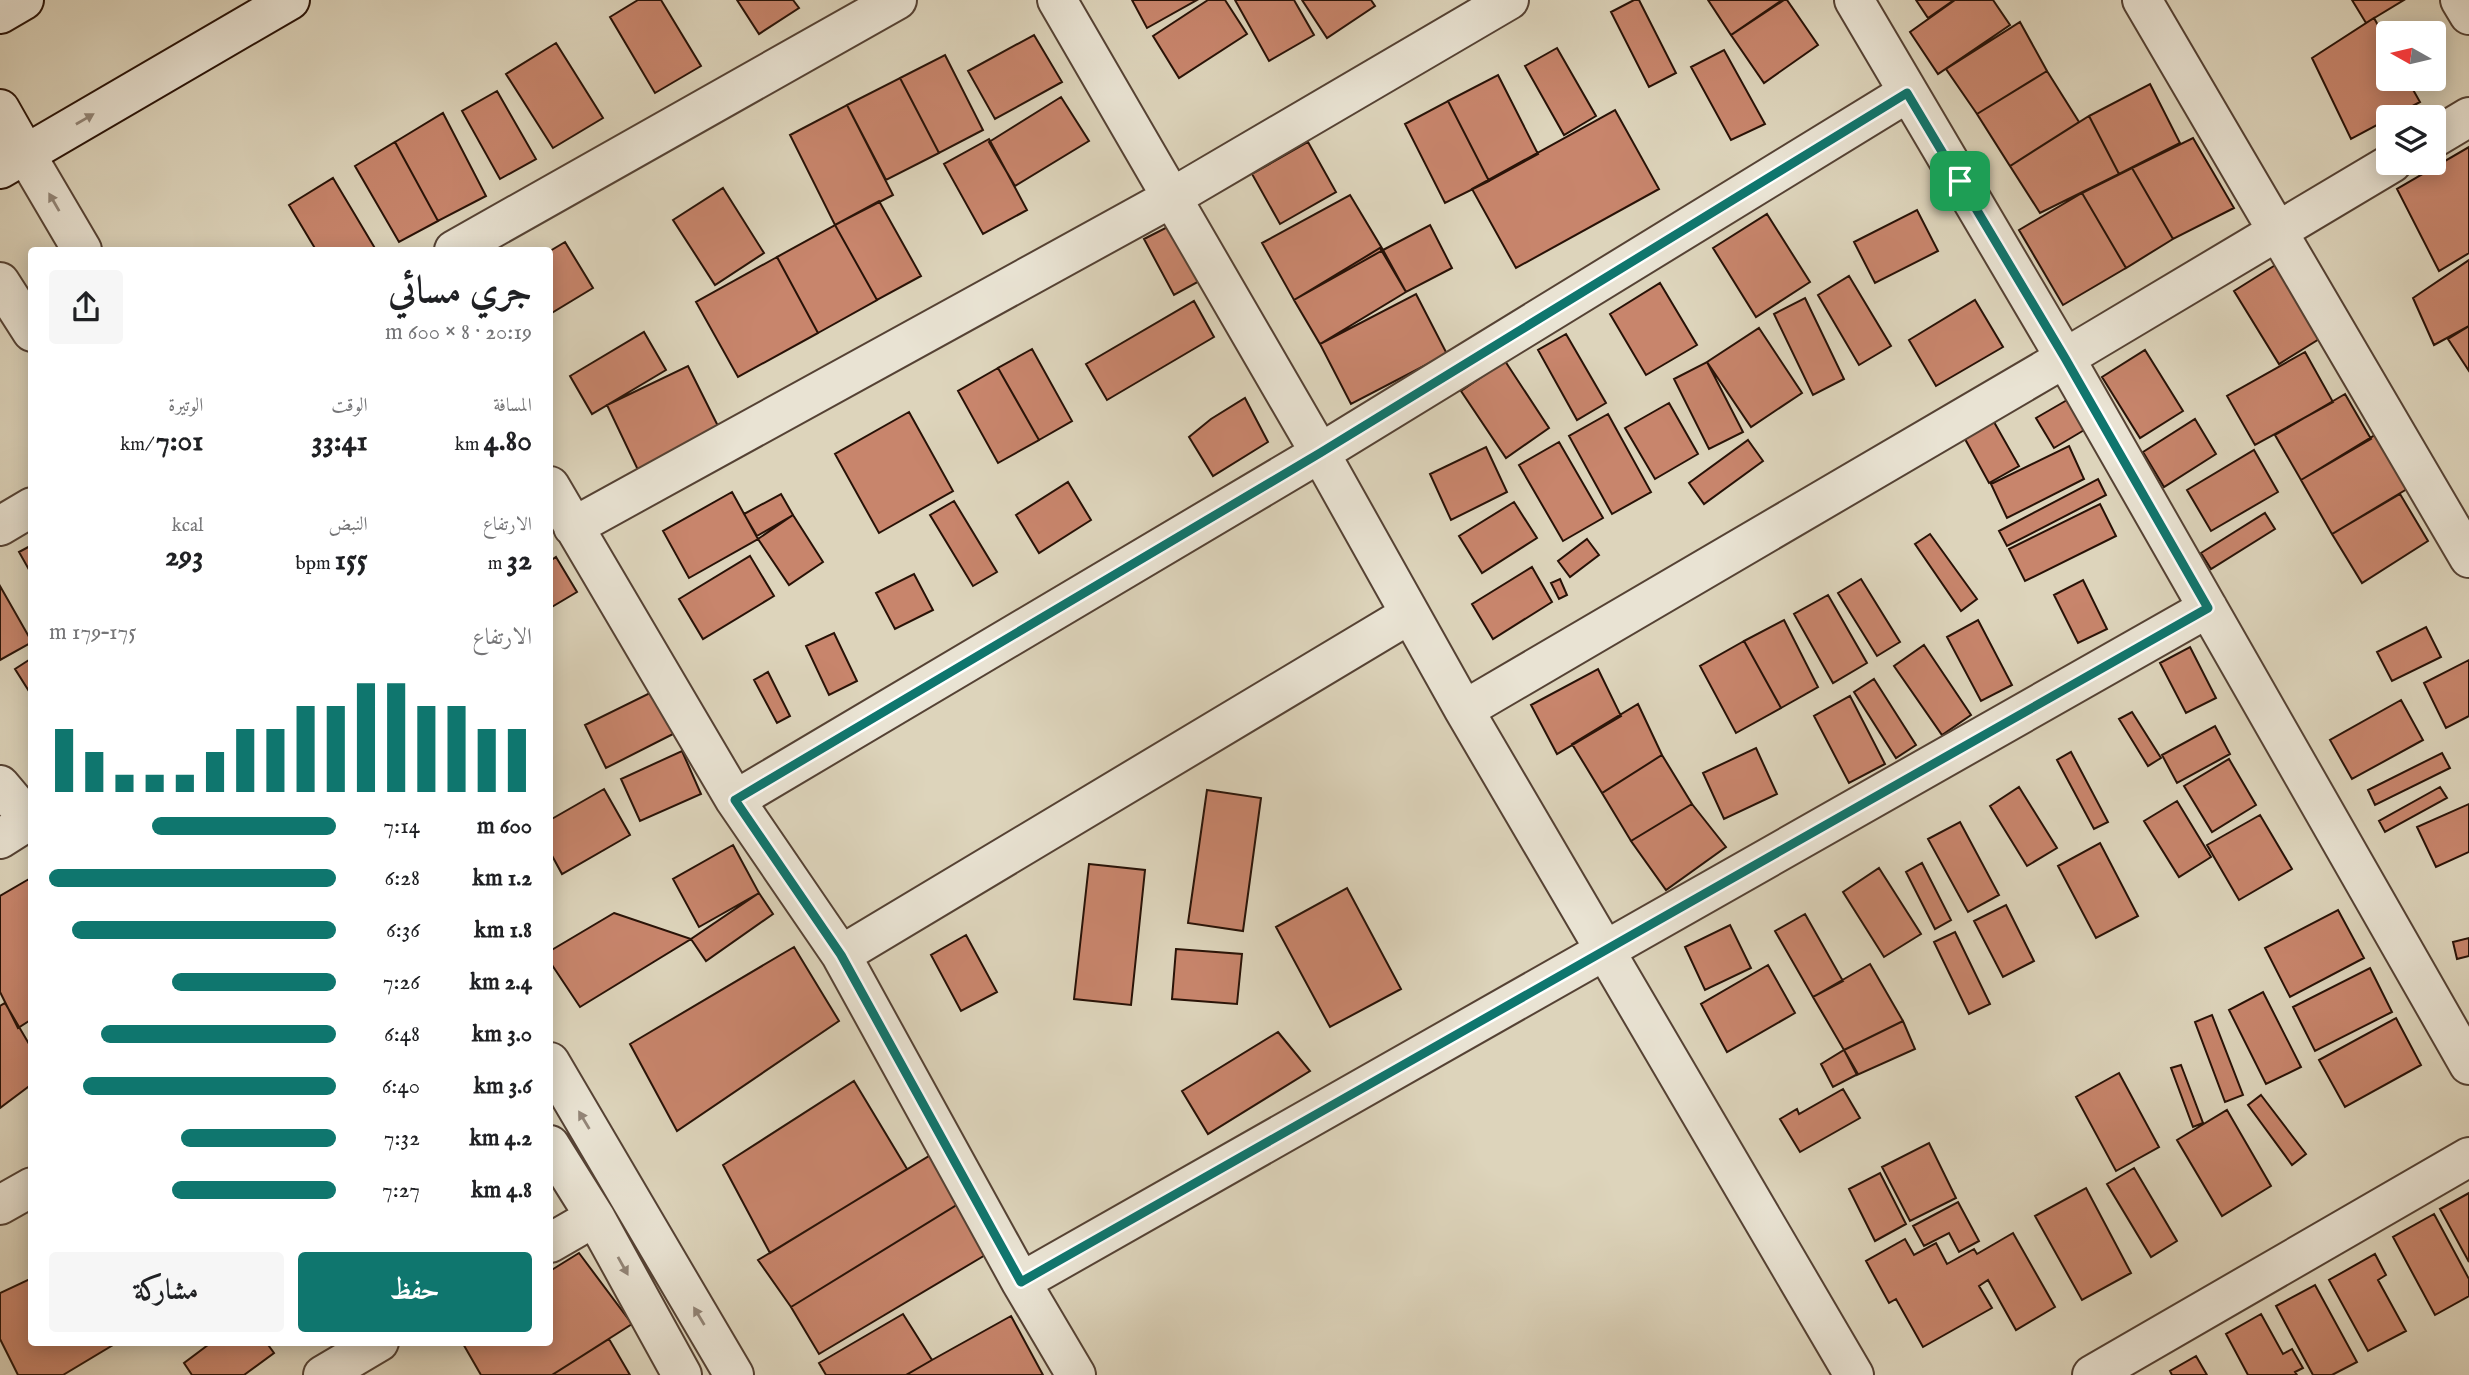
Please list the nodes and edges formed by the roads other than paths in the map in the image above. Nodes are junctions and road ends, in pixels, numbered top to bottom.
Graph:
1 (24, 0) edge
2 (290, 0) edge
3 (897, 0) edge
4 (1057, 0) edge
5 (1509, 0) edge
6 (1854, 0) edge
7 (2142, 0) edge
8 (2460, 0) edge
9 (0, 14) edge
10 (2469, 15) edge
11 (1907, 93) junction
12 (0, 109) edge
13 (2469, 117) edge
14 (2446, 131) edge
15 (13, 161) edge
16 (2376, 172) edge
17 (1171, 198) junction
18 (2278, 230) junction
19 (80, 247) edge
20 (459, 247) edge
21 (0, 282) edge
22 (28, 326) edge
23 (2065, 358) junction
24 (1320, 453) junction
25 (553, 491) edge
26 (28, 509) edge
27 (0, 526) edge
28 (573, 527) junction
29 (2469, 558) edge
30 (2208, 608) junction
31 (1410, 614) junction
32 (1464, 710) junction
33 (0, 785) edge
34 (735, 800) junction
35 (20, 827) edge
36 (1606, 952) junction
37 (841, 955) junction
38 (2469, 1065) edge
39 (553, 1067) edge
40 (553, 1150) edge
41 (2469, 1157) edge
42 (28, 1189) edge
43 (0, 1205) edge
44 (596, 1217) junction
45 (553, 1241) edge
46 (1021, 1282) junction
47 (682, 1375) edge
48 (734, 1375) edge
49 (1076, 1375) edge
50 (1854, 1375) edge
51 (2092, 1375) edge

1 - 9 street
15 -> 2 street
3 - 20 street
4 - 17 street
5 - 17 street
6 - 11 street
7 - 18 street
8 - 10 street
11 - 23 street
11 - 24 street
12 - 15 street
13 - 14 street
19 -> 15 street
16 - 18 street
17 - 24 street
17 - 28 street
18 - 23 street
18 - 29 street
21 - 22 street
23 - 30 street
23 - 32 street
24 - 31 street
24 - 34 street
25 - 28 street
26 - 27 street
28 - 34 street
30 - 36 street
30 - 38 street
31 - 32 street
31 - 37 street
32 - 36 street
33 - 35 street
34 - 37 street
36 - 46 street
36 - 50 street
37 - 46 street
48 -> 39 street
40 - 44 street
41 - 51 street
42 - 43 street
44 - 45 street
44 -> 47 street
46 - 49 street

